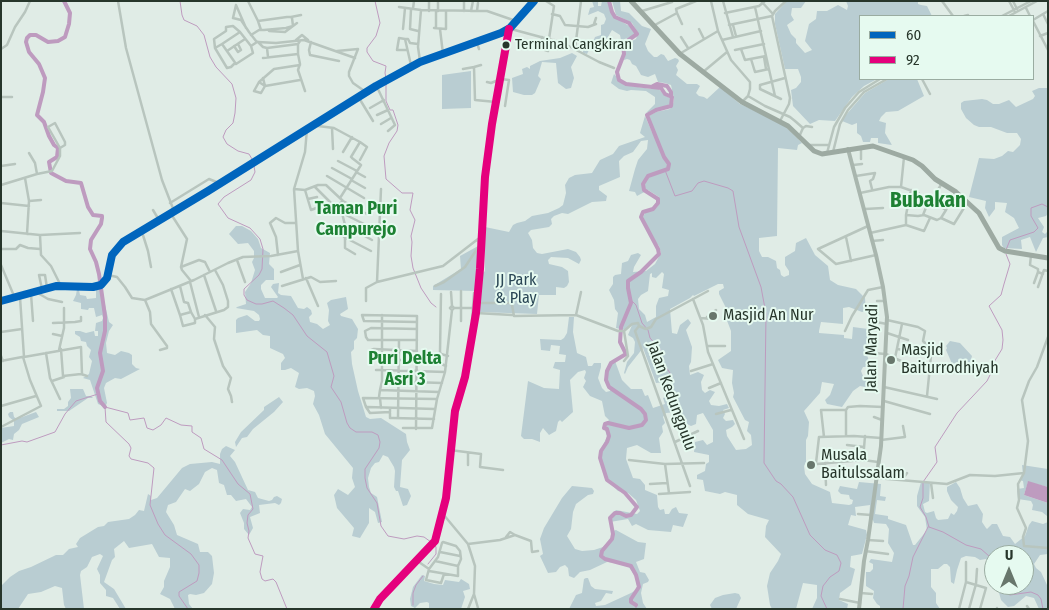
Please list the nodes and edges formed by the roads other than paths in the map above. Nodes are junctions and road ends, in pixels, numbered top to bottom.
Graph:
1 (30, 1) edge
2 (118, 1) edge
3 (248, 1) edge
4 (414, 1) edge
5 (429, 1) edge
6 (438, 1) edge
7 (464, 1) edge
8 (473, 1) edge
9 (534, 1) edge
10 (546, 1) edge
11 (554, 1) edge
12 (581, 1) edge
13 (631, 1) edge
14 (672, 1) edge
15 (696, 1) edge
16 (711, 1) edge
17 (723, 1) edge
18 (786, 1) edge
19 (942, 1) edge
20 (1009, 1) edge
21 (1031, 1) edge
22 (1037, 1) edge
23 (763, 2) edge
24 (237, 3) edge
25 (478, 3) dead end
26 (1013, 3) edge
27 (554, 6) junction
28 (400, 7) dead end
29 (755, 7) junction
30 (405, 8) junction
31 (1026, 8) junction
32 (412, 9) junction
33 (676, 9) junction
34 (421, 10) junction
35 (429, 11) junction
36 (437, 11) junction
37 (446, 11) junction
38 (464, 11) junction
39 (471, 11) junction
40 (478, 11) junction
41 (1016, 11) junction
42 (1048, 11) edge
43 (640, 12) junction
44 (677, 13) junction
45 (552, 14) junction
46 (726, 14) junction
47 (1043, 14) junction
48 (301, 15) dead end
49 (773, 15) junction
50 (952, 15) edge
51 (1005, 15) edge
52 (1010, 15) edge
53 (1030, 15) edge
54 (242, 16) junction
55 (291, 17) junction
56 (233, 18) junction
57 (596, 18) dead end
58 (758, 19) junction
59 (241, 20) junction
60 (1034, 20) edge
61 (258, 21) junction
62 (517, 21) junction
63 (297, 23) dead end
64 (1034, 23) edge
65 (682, 24) dead end
66 (1048, 24) edge
67 (731, 25) junction
68 (293, 26) junction
69 (578, 26) junction
70 (231, 27) junction
71 (653, 27) junction
72 (246, 28) junction
73 (437, 28) junction
74 (403, 29) dead end
75 (509, 29) junction
76 (699, 29) dead end
77 (263, 30) junction
78 (418, 31) junction
79 (718, 31) junction
80 (240, 32) junction
81 (761, 32) junction
82 (501, 33) junction
83 (1048, 33) edge
84 (251, 35) junction
85 (1040, 36) junction
86 (542, 37) junction
87 (681, 37) dead end
88 (735, 37) junction
89 (508, 38) junction
90 (245, 39) junction
91 (406, 39) junction
92 (549, 39) junction
93 (704, 39) junction
94 (554, 40) junction
95 (722, 40) junction
96 (294, 41) junction
97 (258, 42) junction
98 (299, 42) junction
99 (310, 42) junction
100 (477, 42) junction
101 (222, 44) junction
102 (238, 44) junction
103 (286, 44) junction
104 (418, 44) junction
105 (764, 44) junction
106 (234, 46) junction
107 (250, 46) junction
108 (215, 48) junction
109 (268, 48) junction
110 (688, 48) junction
111 (1, 49) edge
112 (480, 49) dead end
113 (575, 49) junction
114 (741, 49) junction
115 (1048, 49) edge
116 (407, 50) junction
117 (735, 50) dead end
118 (226, 51) junction
119 (336, 51) junction
120 (728, 52) junction
121 (298, 54) junction
122 (443, 54) junction
123 (680, 54) junction
124 (765, 56) junction
125 (268, 57) junction
126 (263, 58) dead end
127 (355, 58) junction
128 (752, 60) junction
129 (339, 61) dead end
130 (420, 62) junction
131 (235, 63) junction
132 (300, 65) junction
133 (481, 65) dead end
134 (412, 67) junction
135 (474, 67) junction
136 (614, 68) dead end
137 (463, 69) dead end
138 (768, 69) junction
139 (703, 72) junction
140 (263, 78) junction
141 (785, 78) junction
142 (501, 79) junction
143 (300, 80) junction
144 (878, 80) edge
145 (886, 80) edge
146 (923, 80) edge
147 (772, 81) junction
148 (259, 82) junction
149 (487, 82) dead end
150 (265, 86) junction
151 (376, 86) junction
152 (305, 91) dead end
153 (364, 93) junction
154 (930, 94) dead end
155 (748, 96) junction
156 (775, 96) junction
157 (1, 97) edge
158 (12, 97) dead end
159 (358, 97) junction
160 (781, 99) dead end
161 (384, 100) junction
162 (496, 102) junction
163 (742, 102) junction
164 (505, 106) dead end
165 (765, 106) junction
166 (370, 108) dead end
167 (388, 110) junction
168 (762, 112) junction
169 (784, 114) junction
170 (377, 116) dead end
171 (391, 118) junction
172 (373, 121) dead end
173 (780, 121) junction
174 (315, 123) junction
175 (382, 124) dead end
176 (812, 127) dead end
177 (307, 128) junction
178 (332, 128) junction
179 (803, 128) junction
180 (388, 131) dead end
181 (799, 136) junction
182 (352, 137) junction
183 (360, 142) junction
184 (807, 144) junction
185 (829, 145) junction
186 (860, 147) junction
187 (60, 148) junction
188 (333, 149) dead end
189 (848, 149) junction
190 (343, 152) dead end
191 (830, 152) junction
192 (29, 153) dead end
193 (904, 157) junction
194 (862, 159) dead end
195 (360, 160) dead end
196 (338, 161) dead end
197 (14, 164) dead end
198 (862, 164) dead end
199 (852, 165) junction
200 (1, 166) edge
201 (332, 168) dead end
202 (356, 172) junction
203 (37, 174) junction
204 (327, 176) dead end
205 (854, 176) junction
206 (365, 177) dead end
207 (25, 178) junction
208 (352, 180) junction
209 (942, 183) junction
210 (220, 184) junction
211 (1, 185) edge
212 (315, 187) junction
213 (901, 187) junction
214 (347, 188) junction
215 (366, 188) dead end
216 (294, 189) junction
217 (382, 189) dead end
218 (305, 190) junction
219 (872, 190) junction
220 (911, 190) junction
221 (956, 192) junction
222 (859, 193) junction
223 (316, 197) dead end
224 (340, 198) junction
225 (364, 198) dead end
226 (308, 199) junction
227 (41, 200) dead end
228 (29, 201) junction
229 (343, 201) junction
230 (930, 201) junction
231 (968, 202) junction
232 (1, 203) edge
233 (170, 203) junction
234 (29, 206) junction
235 (335, 207) junction
236 (883, 208) dead end
237 (153, 210) dead end
238 (331, 210) junction
239 (863, 210) junction
240 (946, 210) junction
241 (172, 212) junction
242 (342, 213) junction
243 (367, 214) dead end
244 (906, 215) junction
245 (923, 215) junction
246 (930, 218) junction
247 (941, 218) junction
248 (158, 220) junction
249 (296, 223) junction
250 (345, 225) junction
251 (906, 225) junction
252 (368, 226) dead end
253 (868, 226) junction
254 (141, 230) junction
255 (1, 231) edge
256 (80, 233) dead end
257 (870, 233) junction
258 (27, 234) junction
259 (40, 235) junction
260 (344, 237) junction
261 (846, 237) junction
262 (480, 238) junction
263 (372, 240) dead end
264 (883, 240) dead end
265 (872, 241) junction
266 (1, 249) edge
267 (40, 249) junction
268 (298, 251) junction
269 (371, 251) dead end
270 (355, 254) dead end
271 (278, 255) junction
272 (1031, 255) junction
273 (876, 256) junction
274 (1047, 256) edge
275 (236, 260) junction
276 (851, 261) junction
277 (300, 264) junction
278 (1, 265) edge
279 (151, 267) dead end
280 (181, 267) junction
281 (215, 270) junction
282 (1046, 270) edge
283 (281, 272) dead end
284 (1038, 272) junction
285 (209, 273) junction
286 (1043, 274) junction
287 (108, 275) junction
288 (204, 275) junction
289 (304, 279) junction
290 (191, 281) junction
291 (336, 281) dead end
292 (245, 282) dead end
293 (377, 282) junction
294 (1034, 283) dead end
295 (60, 286) junction
296 (180, 286) junction
297 (282, 286) dead end
298 (435, 286) dead end
299 (883, 287) junction
300 (1038, 287) dead end
301 (45, 289) junction
302 (170, 289) junction
303 (708, 291) dead end
304 (32, 292) junction
305 (451, 292) dead end
306 (461, 292) dead end
307 (581, 292) dead end
308 (474, 293) dead end
309 (441, 294) dead end
310 (17, 297) junction
311 (693, 299) junction
312 (145, 300) junction
313 (1, 301) edge
314 (366, 301) dead end
315 (876, 301) dead end
316 (886, 301) junction
317 (62, 302) dead end
318 (477, 303) junction
319 (318, 306) dead end
320 (441, 307) junction
321 (64, 308) dead end
322 (452, 308) junction
323 (462, 308) junction
324 (475, 310) junction
325 (716, 310) dead end
326 (191, 312) junction
327 (216, 312) junction
328 (180, 315) junction
329 (205, 315) junction
330 (382, 315) junction
331 (512, 315) junction
332 (576, 315) junction
333 (81, 317) dead end
334 (707, 317) junction
335 (199, 318) junction
336 (701, 318) junction
337 (194, 319) junction
338 (712, 319) dead end
339 (32, 321) dead end
340 (462, 321) dead end
341 (472, 321) dead end
342 (382, 322) junction
343 (417, 322) junction
344 (887, 322) junction
345 (52, 323) dead end
346 (64, 323) junction
347 (902, 324) junction
348 (868, 325) dead end
349 (639, 326) junction
350 (22, 329) junction
351 (382, 329) junction
352 (417, 329) junction
353 (624, 331) junction
354 (845, 331) dead end
355 (1, 332) edge
356 (887, 333) junction
357 (53, 334) dead end
358 (62, 336) junction
359 (900, 336) junction
360 (1048, 337) edge
361 (382, 340) junction
362 (399, 340) junction
363 (417, 340) junction
364 (908, 340) dead end
365 (707, 346) junction
366 (725, 346) dead end
367 (898, 349) junction
368 (60, 350) junction
369 (160, 350) dead end
370 (382, 350) junction
371 (399, 350) junction
372 (417, 351) junction
373 (910, 352) dead end
374 (46, 353) junction
375 (874, 353) dead end
376 (886, 354) junction
377 (1, 356) edge
378 (448, 356) junction
379 (23, 357) junction
380 (895, 358) junction
381 (382, 360) junction
382 (624, 360) dead end
383 (2, 361) edge
384 (399, 361) junction
385 (417, 361) junction
386 (712, 364) junction
387 (446, 366) junction
388 (953, 368) dead end
389 (930, 369) junction
390 (376, 370) dead end
391 (382, 370) junction
392 (399, 371) junction
393 (417, 371) junction
394 (691, 371) dead end
395 (445, 372) junction
396 (82, 374) junction
397 (87, 376) dead end
398 (64, 378) junction
399 (52, 381) junction
400 (382, 381) junction
401 (399, 382) junction
402 (417, 382) junction
403 (442, 383) junction
404 (721, 383) junction
405 (884, 387) junction
406 (709, 388) dead end
407 (380, 390) junction
408 (399, 391) junction
409 (417, 391) junction
410 (439, 392) junction
411 (36, 396) junction
412 (927, 396) junction
413 (380, 398) junction
414 (399, 398) junction
415 (417, 398) junction
416 (60, 399) dead end
417 (437, 399) junction
418 (937, 399) dead end
419 (884, 401) junction
420 (232, 402) dead end
421 (1, 406) edge
422 (367, 407) junction
423 (381, 408) junction
424 (399, 408) junction
425 (884, 408) junction
426 (416, 409) junction
427 (435, 409) junction
428 (390, 410) junction
429 (731, 410) junction
430 (846, 410) junction
431 (716, 414) dead end
432 (930, 414) dead end
433 (874, 417) dead end
434 (398, 418) junction
435 (416, 419) junction
436 (434, 419) junction
437 (883, 421) junction
438 (903, 426) dead end
439 (1, 427) edge
440 (403, 428) dead end
441 (416, 428) junction
442 (698, 431) dead end
443 (846, 436) junction
444 (865, 436) junction
445 (824, 437) junction
446 (744, 439) dead end
447 (881, 439) junction
448 (675, 442) junction
449 (847, 445) dead end
450 (864, 447) junction
451 (450, 450) junction
452 (468, 453) junction
453 (629, 460) dead end
454 (863, 460) junction
455 (878, 462) junction
456 (704, 463) dead end
457 (825, 463) junction
458 (666, 464) junction
459 (683, 464) junction
460 (468, 465) dead end
461 (503, 470) dead end
462 (907, 473) dead end
463 (1024, 473) junction
464 (876, 478) junction
465 (902, 480) junction
466 (931, 483) junction
467 (650, 484) dead end
468 (668, 484) junction
469 (826, 485) dead end
470 (690, 486) dead end
471 (690, 492) dead end
472 (669, 493) junction
473 (659, 494) dead end
474 (933, 498) dead end
475 (442, 513) junction
476 (858, 514) dead end
477 (871, 515) junction
478 (868, 540) junction
479 (883, 541) dead end
480 (468, 544) junction
481 (1048, 548) edge
482 (538, 551) dead end
483 (865, 551) junction
484 (440, 552) junction
485 (888, 554) dead end
486 (461, 556) junction
487 (416, 560) junction
488 (435, 561) junction
489 (966, 562) dead end
490 (458, 566) junction
491 (427, 569) junction
492 (977, 569) dead end
493 (444, 574) junction
494 (966, 582) junction
495 (976, 584) junction
496 (861, 593) junction
497 (474, 594) junction
498 (872, 594) dead end
499 (840, 599) dead end
500 (860, 604) junction
501 (478, 608) edge
502 (374, 609) edge
503 (468, 609) edge
504 (859, 609) edge
505 (959, 609) edge
506 (969, 609) edge
507 (980, 609) edge

1 - 111 street
2 - 233 street
3 - 61 street
4 - 32 street
5 - 35 street
6 - 36 street
7 - 38 street
8 - 39 street
9 - 62 main road
10 - 27 street
11 - 27 street
12 - 69 street
13 - 43 main road
14 - 33 street
14 - 43 street
15 - 33 street
16 - 79 street
17 - 46 street
18 - 49 street
19 - 50 street
20 - 26 street
21 - 41 street
22 - 31 street
23 - 29 street
23 - 49 street
24 - 54 street
24 - 56 street
25 - 40 street
26 - 41 street
27 - 45 street
28 - 30 street
29 - 46 street
29 - 58 street
30 - 32 street
30 - 74 street
31 - 41 street
31 - 53 street
32 - 34 street
32 - 78 street
33 - 44 street
34 - 35 street
34 - 78 street
35 - 36 street
36 - 37 street
36 - 73 street
37 - 38 street
37 - 73 street
38 - 39 street
39 - 40 street
40 - 62 street
41 - 51 street
41 - 52 street
42 - 47 street
43 - 71 main road
44 - 65 street
44 - 71 street
45 - 69 street
45 - 92 street
46 - 67 street
47 - 60 street
47 - 66 street
48 - 55 street
49 - 58 street
49 - 141 street
54 - 59 street
54 - 72 street
55 - 61 street
55 - 68 street
56 - 59 street
56 - 70 street
57 - 69 street
58 - 67 street
58 - 81 street
59 - 72 street
61 - 77 street
62 - 75 main road
63 - 68 street
64 - 85 street
67 - 88 street
68 - 77 street
69 - 113 street
70 - 80 street
70 - 108 street
71 - 123 main road
72 - 84 street
73 - 122 street
75 - 82 main road
75 - 86 street
75 - 89 street
76 - 93 street
77 - 84 street
78 - 104 street
79 - 93 street
79 - 95 street
80 - 90 street
80 - 101 street
81 - 88 street
81 - 105 street
82 - 89 street
82 - 100 main road
83 - 85 street
84 - 97 street
85 - 115 street
86 - 92 street
86 - 94 street
87 - 110 street
88 - 95 street
89 - 142 street
90 - 102 street
90 - 107 street
91 - 104 street
91 - 116 street
91 - 116 street
92 - 94 street
93 - 110 street
94 - 113 street
95 - 120 street
96 - 98 street
96 - 99 street
96 - 103 street
97 - 103 street
97 - 107 street
97 - 109 street
98 - 99 street
98 - 103 street
98 - 121 street
99 - 119 street
99 - 129 street
100 - 112 street
100 - 122 main road
101 - 108 street
101 - 118 street
102 - 106 street
102 - 106 street
103 - 109 street
104 - 130 street
105 - 114 street
105 - 124 street
106 - 118 street
107 - 131 street
108 - 131 street
109 - 125 street
110 - 123 street
113 - 136 street
114 - 117 street
114 - 128 street
116 - 134 street
118 - 131 street
119 - 127 street
119 - 127 street
120 - 139 street
120 - 155 street
121 - 125 street
121 - 132 street
122 - 130 main road
123 - 139 main road
124 - 128 street
124 - 138 street
125 - 126 street
127 - 153 street
128 - 138 street
130 - 134 main road
132 - 140 street
132 - 143 street
133 - 135 street
134 - 151 main road
135 - 137 street
135 - 162 street
138 - 147 street
139 - 163 main road
140 - 148 street
140 - 150 street
141 - 147 street
141 - 169 street
142 - 149 street
142 - 162 street
142 - 164 street
143 - 150 street
143 - 152 street
144 - 185 street
145 - 191 street
146 - 154 street
147 - 156 street
147 - 156 street
148 - 150 street
148 - 150 street
151 - 153 main road
151 - 161 street
153 - 159 main road
155 - 163 street
155 - 165 street
156 - 160 street
157 - 158 street
159 - 172 street
159 - 174 main road
161 - 166 street
161 - 167 street
162 - 262 street
163 - 168 main road
165 - 168 street
165 - 169 street
167 - 170 street
167 - 171 street
168 - 173 main road
169 - 173 street
169 - 179 street
171 - 175 street
171 - 180 street
173 - 181 main road
174 - 177 main road
174 - 178 street
176 - 179 street
177 - 210 main road
177 - 216 street
178 - 182 street
178 - 188 street
179 - 181 street
181 - 184 main road
182 - 183 street
182 - 190 street
183 - 195 street
183 - 202 street
184 - 185 street
184 - 191 main road
185 - 191 street
186 - 189 main road
186 - 193 main road
186 - 194 street
187 - 187 street
187 - 203 street
189 - 191 main road
189 - 199 street, Jalan Maryadi
192 - 203 street
193 - 209 main road
193 - 213 street
196 - 202 street
197 - 200 street
198 - 199 street
199 - 205 street, Jalan Maryadi
201 - 208 street
202 - 206 street
202 - 208 street
203 - 207 street
204 - 214 street
205 - 219 street
205 - 222 street, Jalan Maryadi
207 - 211 street
207 - 228 street
208 - 214 street
208 - 215 street
209 - 221 main road
209 - 230 street
210 - 233 street
210 - 241 main road
212 - 218 street
212 - 224 street
212 - 235 street
213 - 219 street
213 - 220 street
214 - 224 street
214 - 225 street
216 - 218 street
216 - 249 street
217 - 293 street
218 - 226 street
219 - 222 street
220 - 230 street
220 - 244 street
221 - 231 main road
221 - 240 street
222 - 239 street, Jalan Maryadi
223 - 226 street
224 - 229 street
226 - 238 street
227 - 228 street
228 - 234 street
229 - 235 street
229 - 243 street
230 - 240 street
230 - 245 street
231 - 247 street
231 - 272 main road
232 - 234 street
233 - 241 street
234 - 258 street
235 - 238 street
236 - 239 street
237 - 248 street
238 - 242 street
239 - 253 street, Jalan Maryadi
240 - 247 street
241 - 248 main road
241 - 280 street
242 - 250 street
242 - 252 street
244 - 245 street
244 - 251 street
245 - 246 street
246 - 247 street
246 - 251 street
248 - 254 main road
249 - 268 street
249 - 271 street
250 - 260 street
250 - 263 street
251 - 257 street
253 - 257 street, Jalan Maryadi
253 - 261 street
254 - 279 street
254 - 287 main road
255 - 258 street
256 - 259 street
257 - 265 street, Jalan Maryadi
258 - 259 street
259 - 267 street
260 - 269 street
260 - 270 street
261 - 276 street
261 - 276 street
262 - 293 street
262 - 298 street
262 - 318 street
264 - 265 street
265 - 273 street, Jalan Maryadi
266 - 267 street
267 - 295 street
268 - 271 street
268 - 277 street
271 - 275 street
272 - 274 main road
272 - 284 street
273 - 276 street
273 - 299 street, Jalan Maryadi
275 - 281 street
275 - 292 street
277 - 283 street
277 - 289 street
278 - 310 street
280 - 285 street
280 - 290 street
281 - 285 street
281 - 327 street
282 - 286 street
284 - 286 street
284 - 294 street
285 - 288 street
286 - 300 street
287 - 295 main road
287 - 312 street
288 - 290 street
288 - 327 street
289 - 291 street
289 - 297 street
289 - 319 street
290 - 296 street
290 - 335 street
293 - 314 street
295 - 301 main road
296 - 302 street
296 - 326 street
299 - 316 street, Jalan Maryadi
299 - 354 street
301 - 301 street
301 - 304 main road
302 - 312 street
302 - 328 street
303 - 311 street
304 - 310 main road
304 - 317 street
304 - 339 street
305 - 322 street
306 - 323 street
307 - 332 street
308 - 324 street
309 - 320 street
310 - 313 main road
310 - 350 street
311 - 336 street
311 - 349 street
312 - 369 street
315 - 316 street
316 - 344 street, Jalan Maryadi
318 - 324 street
318 - 331 street
320 - 322 street, Jalan Kedungpulu
320 - 378 street
321 - 346 street
322 - 323 street, Jalan Kedungpulu
322 - 378 street
323 - 324 street, Jalan Kedungpulu
323 - 340 street
324 - 331 street, Jalan Kedungpulu
324 - 341 street
324 - 451 street
325 - 334 street
326 - 328 street
326 - 337 street
327 - 329 street
328 - 337 street
329 - 335 street
329 - 420 street
330 - 342 street
330 - 342 street
330 - 343 street
331 - 332 street, Jalan Kedungpulu
332 - 353 street, Jalan Kedungpulu
333 - 346 street
334 - 336 street
334 - 338 street
335 - 337 street
336 - 365 street
342 - 343 street
342 - 351 street
343 - 352 street
344 - 347 street
344 - 348 street
344 - 356 street, Jalan Maryadi
345 - 346 street
346 - 358 street
347 - 359 street
347 - 389 street
349 - 353 street, Jalan Kedungpulu
349 - 448 street, Jalan Kedungpulu
350 - 355 street
350 - 379 street
351 - 352 street
351 - 361 street
351 - 361 street
352 - 363 street
353 - 382 street
356 - 359 street
356 - 376 street, Jalan Maryadi
357 - 358 street
358 - 368 street
359 - 364 street
359 - 367 street
360 - 463 street
361 - 362 street
361 - 370 street
362 - 363 street
362 - 371 street
363 - 372 street
365 - 366 street
365 - 386 street
367 - 373 street
367 - 380 street
368 - 374 street
368 - 396 street
368 - 398 street
370 - 371 street
370 - 381 street
370 - 381 street
371 - 372 street
371 - 384 street
372 - 385 street
374 - 379 street
374 - 399 street
375 - 376 street
376 - 380 street
376 - 405 street, Jalan Maryadi
377 - 383 street
378 - 387 street
379 - 383 street
379 - 411 street
380 - 389 street
381 - 384 street
381 - 391 street
384 - 385 street
384 - 392 street
385 - 387 street
385 - 393 street
386 - 394 street
386 - 404 street
387 - 395 street
388 - 389 street
389 - 412 street
390 - 391 street
391 - 392 street
391 - 400 street
392 - 393 street
392 - 401 street
393 - 395 street
393 - 402 street
395 - 403 street
396 - 397 street
396 - 398 street
398 - 399 street
399 - 416 street
400 - 401 street
400 - 407 street
401 - 402 street
401 - 408 street
402 - 403 street
402 - 409 street
403 - 410 street
404 - 406 street
404 - 429 street
405 - 412 street
405 - 419 street, Jalan Maryadi
407 - 408 street
407 - 413 street
408 - 409 street
408 - 414 street
409 - 410 street
409 - 415 street
410 - 417 street
411 - 421 street
411 - 439 street
412 - 418 street
413 - 414 street
413 - 422 street
413 - 423 street
414 - 415 street
414 - 424 street
415 - 417 street
415 - 426 street
417 - 427 street
419 - 425 street, Jalan Maryadi
419 - 432 street
422 - 423 street
422 - 428 street
423 - 428 street
424 - 426 street
424 - 428 street
424 - 434 street
425 - 430 street
425 - 437 street, Jalan Maryadi
426 - 427 street
426 - 435 street
427 - 436 street
428 - 434 street
429 - 431 street
429 - 446 street
430 - 443 street
430 - 445 street
433 - 437 street
434 - 435 street
435 - 436 street
435 - 441 street
436 - 441 street
437 - 447 street, Jalan Maryadi
438 - 447 street
440 - 441 street
442 - 448 street
443 - 444 street
443 - 445 street
444 - 447 street
444 - 450 street
445 - 457 street
447 - 455 street, Jalan Maryadi
448 - 459 street, Jalan Kedungpulu
449 - 450 street
450 - 454 street
451 - 452 street
451 - 475 street
452 - 460 street
452 - 461 street
453 - 458 street, Jalan Kedungpulu
454 - 455 street
454 - 457 street
455 - 464 street, Jalan Maryadi
456 - 459 street, Jalan Kedungpulu
457 - 469 street
458 - 459 street, Jalan Kedungpulu
458 - 468 street, Jalan Kedungpulu
459 - 470 street, Jalan Kedungpulu
462 - 465 street
463 - 466 street
463 - 481 street
464 - 465 street
464 - 477 street, Jalan Maryadi
465 - 466 street
466 - 474 street
467 - 468 street
468 - 472 street, Jalan Kedungpulu
471 - 472 street
472 - 473 street
475 - 480 street
475 - 487 street
476 - 477 street
477 - 478 street, Jalan Maryadi
478 - 479 street
478 - 483 street, Jalan Maryadi
480 - 482 street
480 - 497 street
483 - 485 street
483 - 496 street, Jalan Maryadi
484 - 486 street
484 - 486 street
484 - 488 street
486 - 490 street
487 - 491 street
487 - 502 street
488 - 490 street
488 - 491 street
489 - 494 street
490 - 493 street
491 - 493 street
491 - 493 street
492 - 495 street
494 - 495 street
494 - 505 street
495 - 506 street
495 - 507 street
496 - 498 street
496 - 500 street, Jalan Maryadi
497 - 501 street
497 - 503 street
499 - 500 street
500 - 504 street, Jalan Maryadi

